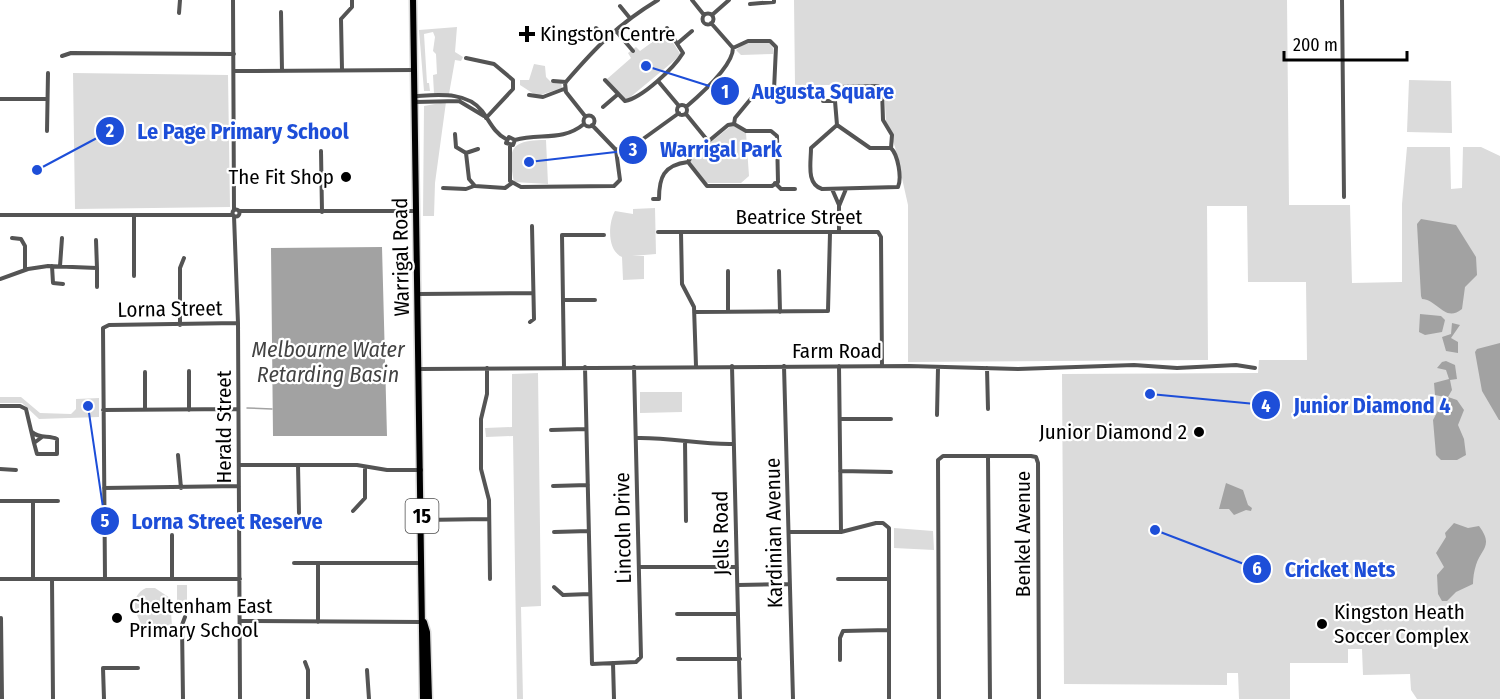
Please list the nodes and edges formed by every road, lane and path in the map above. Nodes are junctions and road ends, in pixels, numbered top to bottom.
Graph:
1 (180, 0) edge
2 (233, 0) edge
3 (352, 0) edge
4 (412, 0) edge
5 (658, 0) edge
6 (692, 0) edge
7 (729, 0) edge
8 (774, 0) edge
9 (1341, 0) edge
10 (750, 4) dead end
11 (620, 6) dead end
12 (281, 12) dead end
13 (179, 13) dead end
14 (704, 15) junction
15 (712, 15) junction
16 (629, 17) junction
17 (711, 23) junction
18 (596, 28) dead end
19 (667, 28) dead end
20 (616, 31) junction
21 (692, 31) dead end
22 (605, 37) junction
23 (678, 43) junction
24 (733, 48) junction
25 (633, 51) dead end
26 (234, 54) junction
27 (62, 56) dead end
28 (466, 58) dead end
29 (342, 70) junction
30 (414, 70) junction
31 (234, 71) junction
32 (282, 71) junction
33 (48, 73) dead end
34 (604, 80) dead end
35 (553, 81) dead end
36 (657, 81) junction
37 (566, 82) junction
38 (564, 89) junction
39 (529, 95) dead end
40 (618, 95) junction
41 (0, 99) edge
42 (48, 99) junction
43 (415, 99) junction
44 (823, 101) dead end
45 (835, 101) junction
46 (603, 106) dead end
47 (679, 106) junction
48 (686, 107) junction
49 (679, 113) junction
50 (686, 114) junction
51 (585, 116) junction
52 (485, 117) junction
53 (584, 124) junction
54 (734, 124) junction
55 (592, 125) junction
56 (837, 125) junction
57 (47, 131) dead end
58 (455, 134) dead end
59 (506, 139) junction
60 (515, 140) junction
61 (708, 141) junction
62 (510, 146) junction
63 (891, 148) junction
64 (478, 149) dead end
65 (616, 150) junction
66 (321, 151) dead end
67 (466, 153) junction
68 (688, 162) junction
69 (512, 183) junction
70 (775, 183) junction
71 (475, 186) junction
72 (443, 188) dead end
73 (795, 189) dead end
74 (832, 189) junction
75 (846, 189) junction
76 (1344, 197) dead end
77 (653, 200) dead end
78 (839, 206) junction
79 (416, 211) junction
80 (322, 212) junction
81 (236, 213) junction
82 (0, 215) edge
83 (134, 215) junction
84 (532, 226) dead end
85 (658, 232) dead end
86 (681, 232) junction
87 (839, 232) junction
88 (830, 233) junction
89 (604, 235) dead end
90 (62, 237) dead end
91 (12, 238) dead end
92 (96, 240) dead end
93 (184, 258) dead end
94 (52, 266) junction
95 (60, 266) junction
96 (97, 268) junction
97 (25, 270) junction
98 (728, 271) dead end
99 (779, 271) dead end
100 (134, 276) dead end
101 (0, 279) edge
102 (63, 284) dead end
103 (97, 287) dead end
104 (533, 293) junction
105 (418, 294) junction
106 (564, 300) junction
107 (596, 300) dead end
108 (694, 312) junction
109 (728, 312) junction
110 (780, 312) junction
111 (530, 322) dead end
112 (238, 323) junction
113 (180, 325) junction
114 (696, 366) junction
115 (732, 366) junction
116 (784, 366) junction
117 (839, 366) junction
118 (882, 366) junction
119 (564, 367) junction
120 (585, 367) junction
121 (634, 367) junction
122 (487, 368) junction
123 (938, 368) junction
124 (987, 368) junction
125 (1255, 368) dead end
126 (420, 369) junction
127 (145, 372) dead end
128 (189, 372) dead end
129 (0, 406) edge
130 (988, 409) dead end
131 (103, 410) junction
132 (145, 410) junction
133 (189, 410) junction
134 (238, 410) junction
135 (937, 415) dead end
136 (840, 419) junction
137 (891, 419) dead end
138 (586, 429) junction
139 (552, 430) dead end
140 (32, 432) junction
141 (42, 437) junction
142 (636, 438) junction
143 (685, 441) junction
144 (34, 443) junction
145 (734, 444) junction
146 (178, 454) dead end
147 (988, 456) junction
148 (239, 465) junction
149 (298, 465) junction
150 (365, 467) junction
151 (0, 469) edge
152 (16, 470) dead end
153 (421, 470) junction
154 (840, 471) junction
155 (891, 471) dead end
156 (588, 484) junction
157 (239, 486) junction
158 (553, 486) dead end
159 (181, 488) junction
160 (104, 489) junction
161 (0, 501) edge
162 (33, 501) junction
163 (58, 501) dead end
164 (353, 512) dead end
165 (299, 513) dead end
166 (489, 519) junction
167 (422, 520) junction
168 (686, 521) dead end
169 (588, 531) junction
170 (554, 532) dead end
171 (789, 532) junction
172 (841, 532) junction
173 (172, 535) dead end
174 (294, 563) dead end
175 (318, 563) junction
176 (423, 563) junction
177 (639, 567) junction
178 (737, 567) junction
179 (0, 579) edge
180 (33, 579) junction
181 (52, 579) junction
182 (105, 579) junction
183 (172, 579) junction
184 (240, 579) junction
185 (490, 579) dead end
186 (838, 579) dead end
187 (889, 579) junction
188 (790, 584) junction
189 (738, 585) junction
190 (554, 587) dead end
191 (590, 594) junction
192 (677, 614) dead end
193 (738, 614) junction
194 (185, 617) dead end
195 (1, 618) edge
196 (240, 621) junction
197 (318, 621) junction
198 (424, 622) junction
199 (889, 630) junction
200 (678, 659) dead end
201 (740, 659) junction
202 (840, 660) dead end
203 (305, 662) dead end
204 (613, 663) junction
205 (138, 668) dead end
206 (367, 670) dead end
207 (2, 699) edge
208 (54, 699) edge
209 (104, 699) edge
210 (183, 699) edge
211 (240, 699) edge
212 (308, 699) edge
213 (369, 699) edge
214 (423, 699) edge
215 (429, 699) edge
216 (614, 699) edge
217 (740, 699) edge
218 (792, 699) edge
219 (889, 699) edge
220 (939, 699) edge
221 (990, 699) edge
222 (1039, 699) edge

1 - 13 street
2 - 26 street, Herald Street
3 - 29 street
4 - 30 highway, Warrigal Road / 15
5 - 16 street
6 - 14 street
7 - 15 street
8 - 10 street
9 - 76 street
11 - 16 street
12 - 32 street
14 - 15 street
14 - 17 street
15 - 17 street
16 - 20 street
17 - 24 street
18 - 22 street
19 - 23 street
20 - 22 street
20 - 25 street
21 - 23 street
22 - 37 street
23 - 36 street
24 - 48 street
24 - 54 street
26 - 27 street
26 - 31 street, Herald Street
28 - 52 street
29 - 30 street
29 - 32 street
30 - 43 highway, Warrigal Road / 15
31 - 32 street
31 - 81 street, Herald Street
33 - 42 street
34 - 40 street
35 - 37 street
36 - 40 street
36 - 47 street
37 - 38 street
38 - 39 street
38 - 51 street
40 - 46 street
41 - 42 street
42 - 57 street
43 - 52 street
43 - 79 highway, Warrigal Road / 15
44 - 45 street
45 - 56 street
45 - 63 street
47 - 48 street
47 - 49 street
48 - 50 street
49 - 50 street
49 - 65 street
50 - 61 street
51 - 53 street
51 - 55 street
52 - 59 street
53 - 55 street
53 - 60 street
54 - 61 street
54 - 70 street
55 - 65 street
56 - 63 street
56 - 74 street
58 - 67 street
59 - 60 street
59 - 62 street
60 - 62 street
61 - 68 street
62 - 69 street
63 - 75 street
64 - 67 street
65 - 69 street
66 - 80 street
67 - 71 street
68 - 70 street
68 - 77 street
69 - 71 street
70 - 73 street
71 - 72 street
74 - 75 street
74 - 78 street
75 - 78 street
78 - 87 street
79 - 80 street
79 - 105 highway, Warrigal Road / 15
80 - 81 street
81 - 83 street
81 - 112 street, Herald Street
82 - 83 street
83 - 100 street
84 - 104 street
85 - 86 street, Beatrice Street
86 - 88 street, Beatrice Street
86 - 108 street
87 - 88 street, Beatrice Street
87 - 118 street, Beatrice Street
88 - 110 street
89 - 106 street
90 - 95 street
91 - 97 street
92 - 96 street
93 - 113 street
94 - 95 street
94 - 97 street
94 - 102 street
95 - 96 street
96 - 103 street
97 - 101 street
98 - 109 street
99 - 110 street
104 - 105 street
104 - 111 street
105 - 126 highway, Warrigal Road / 15
106 - 107 street
106 - 119 street
108 - 109 street
108 - 114 street
109 - 110 street
112 - 113 street, Lorna Street
112 - 134 street, Herald Street
113 - 131 street, Lorna Street
114 - 115 street, Farm Road
114 - 121 street, Farm Road
115 - 116 street, Farm Road
115 - 145 street, Jells Road
116 - 117 street, Farm Road
116 - 171 street, Kardinian Avenue
117 - 118 street, Farm Road
117 - 136 street
118 - 123 street, Farm Road
119 - 120 street, Farm Road
119 - 122 street, Farm Road
120 - 121 street, Farm Road
120 - 138 street
121 - 142 street, Lincoln Drive
122 - 126 street, Farm Road
122 - 166 street
123 - 124 street, Farm Road
123 - 135 street
124 - 125 street, Farm Road
124 - 130 street
126 - 153 highway, Warrigal Road / 15
127 - 132 street
128 - 133 street
129 - 140 street
131 - 132 street
131 - 160 street, Lorna Street
132 - 133 street
133 - 134 street
134 - 148 street, Herald Street
136 - 137 street
136 - 154 street
138 - 139 street
138 - 156 street
140 - 141 street
140 - 144 street
141 - 144 street
141 - 144 street
142 - 143 street
142 - 177 street, Lincoln Drive
143 - 145 street
143 - 168 street
145 - 178 street, Jells Road
146 - 159 street
147 - 220 street, Benkel Avenue
147 - 221 street
147 - 222 street, Benkel Avenue
148 - 149 street
148 - 157 street, Herald Street
149 - 150 street
149 - 165 street
150 - 153 street
150 - 164 street
151 - 152 street
153 - 167 highway, Warrigal Road / 15
154 - 155 street
154 - 172 street
156 - 158 street
156 - 169 street
157 - 159 street
157 - 184 street, Herald Street
159 - 160 street
160 - 182 street, Lorna Street
161 - 162 street
162 - 163 street
162 - 180 street
166 - 167 street
166 - 185 street
167 - 176 highway, Warrigal Road / 15
169 - 170 street
169 - 191 street
171 - 172 street
171 - 188 street, Kardinian Avenue
172 - 187 street
173 - 183 street
174 - 175 street
175 - 176 street
175 - 197 street
176 - 198 highway, Warrigal Road / 15
177 - 178 street
177 - 204 street, Lincoln Drive
178 - 189 street, Jells Road
179 - 180 street
180 - 181 street
181 - 182 street
181 - 208 street
182 - 183 street
183 - 184 street
184 - 196 street, Herald Street
186 - 187 street
187 - 199 street
188 - 189 street
188 - 218 street, Kardinian Avenue
189 - 193 street, Jells Road
190 - 191 street
191 - 204 street
192 - 193 street
193 - 201 street, Jells Road
194 - 210 street
195 - 207 street
196 - 197 street
196 - 211 street, Herald Street
197 - 198 street
198 - 214 highway, Warrigal Road / 15
198 - 215 highway, Warrigal Road / 15
199 - 202 street
199 - 219 street
200 - 201 street
201 - 217 street, Jells Road
203 - 212 street
204 - 216 street
205 - 209 street
206 - 213 street

